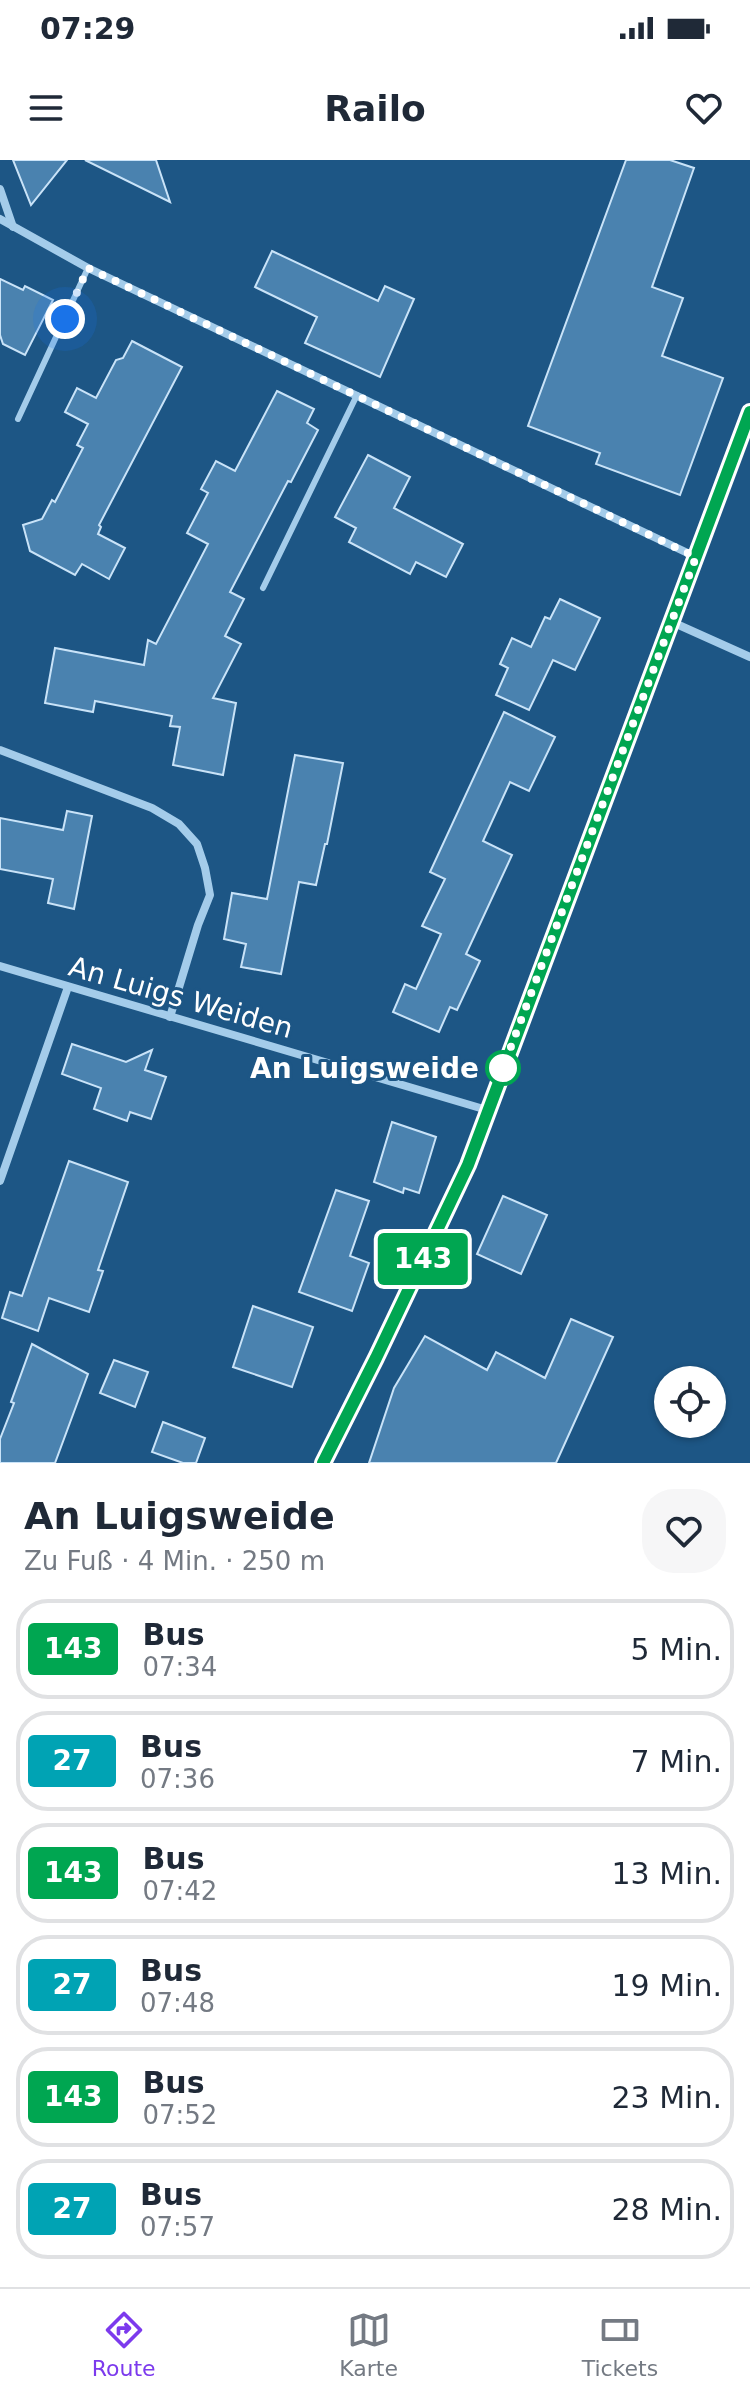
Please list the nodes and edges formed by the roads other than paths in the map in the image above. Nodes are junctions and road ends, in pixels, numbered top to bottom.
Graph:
1 (0, 189) edge
2 (0, 219) edge
3 (13, 227) junction
4 (88, 268) junction
5 (357, 395) junction
6 (750, 412) edge
7 (18, 419) dead end
8 (696, 557) junction
9 (263, 588) dead end
10 (672, 622) junction
11 (750, 657) edge
12 (0, 750) edge
13 (0, 966) edge
14 (68, 987) junction
15 (170, 1017) junction
16 (487, 1110) junction
17 (0, 1181) edge
18 (323, 1463) edge

1 - 3 street
2 - 3 street
3 - 4 street
4 - 5 street
4 - 7 lane
5 - 8 street
5 - 9 lane
6 - 8 street
8 - 10 street
10 - 11 street
10 - 16 street
12 - 15 street
13 - 14 street, An Luigs Weiden
14 - 15 street, An Luigs Weiden
14 - 17 street
15 - 16 street, An Luigs Weiden
16 - 18 street

